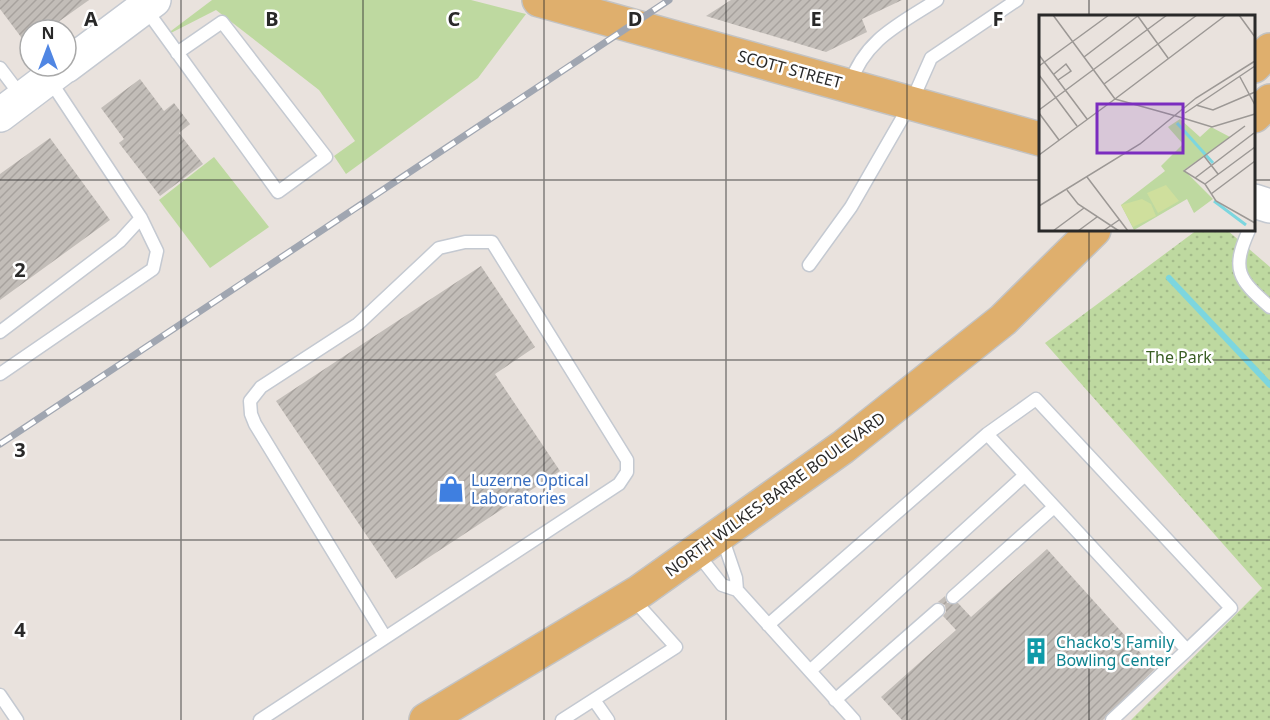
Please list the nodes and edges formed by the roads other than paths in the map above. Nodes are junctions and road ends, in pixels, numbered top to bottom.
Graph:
1 (539, 0) edge
2 (937, 0) edge
3 (1017, 0) edge
4 (149, 4) edge
5 (1270, 50) edge
6 (177, 53) junction
7 (78, 57) edge
8 (1255, 65) edge
9 (0, 68) edge
10 (49, 78) edge
11 (64, 78) edge
12 (850, 86) junction
13 (1270, 101) edge
14 (911, 103) junction
15 (11, 106) edge
16 (1255, 115) edge
17 (1039, 138) edge
18 (141, 218) junction
19 (1093, 231) edge
20 (1249, 231) edge
21 (809, 265) dead end
22 (1270, 308) edge
23 (0, 332) edge
24 (0, 374) edge
25 (987, 434) junction
26 (1025, 475) junction
27 (1054, 507) junction
28 (708, 543) junction
29 (737, 590) junction
30 (632, 597) junction
31 (952, 597) dead end
32 (938, 610) dead end
33 (768, 625) junction
34 (385, 638) junction
35 (1187, 650) junction
36 (810, 671) junction
37 (0, 695) edge
38 (594, 700) junction
39 (836, 700) junction
40 (17, 720) edge
41 (260, 720) edge
42 (426, 720) edge
43 (562, 720) edge
44 (608, 720) edge
45 (854, 720) edge
46 (1112, 720) edge

1 - 12 main road, SCOTT STREET
2 - 12 lane
3 - 14 lane
4 - 6 lane
4 - 7 main road
5 - 8 main road
6 - 6 lane
9 - 15 lane
10 - 15 main road
11 - 18 lane
12 - 14 main road, SCOTT STREET
13 - 16 main road
14 - 17 main road, SCOTT STREET
14 - 21 lane
18 - 23 lane
18 - 24 lane
19 - 28 main road, NORTH WILKES-BARRE BOULEVARD
20 - 22 lane
25 - 26 lane
25 - 33 lane
25 - 35 lane
26 - 27 lane
26 - 36 lane
27 - 31 lane
27 - 35 lane
28 - 29 lane
28 - 29 lane
28 - 30 main road, NORTH WILKES-BARRE BOULEVARD
29 - 33 lane
30 - 38 lane
30 - 42 main road, NORTH WILKES-BARRE BOULEVARD
32 - 39 lane
33 - 36 lane
34 - 34 lane
34 - 41 lane
35 - 46 lane
36 - 39 lane
37 - 40 lane
38 - 43 lane
38 - 44 lane
39 - 45 lane

